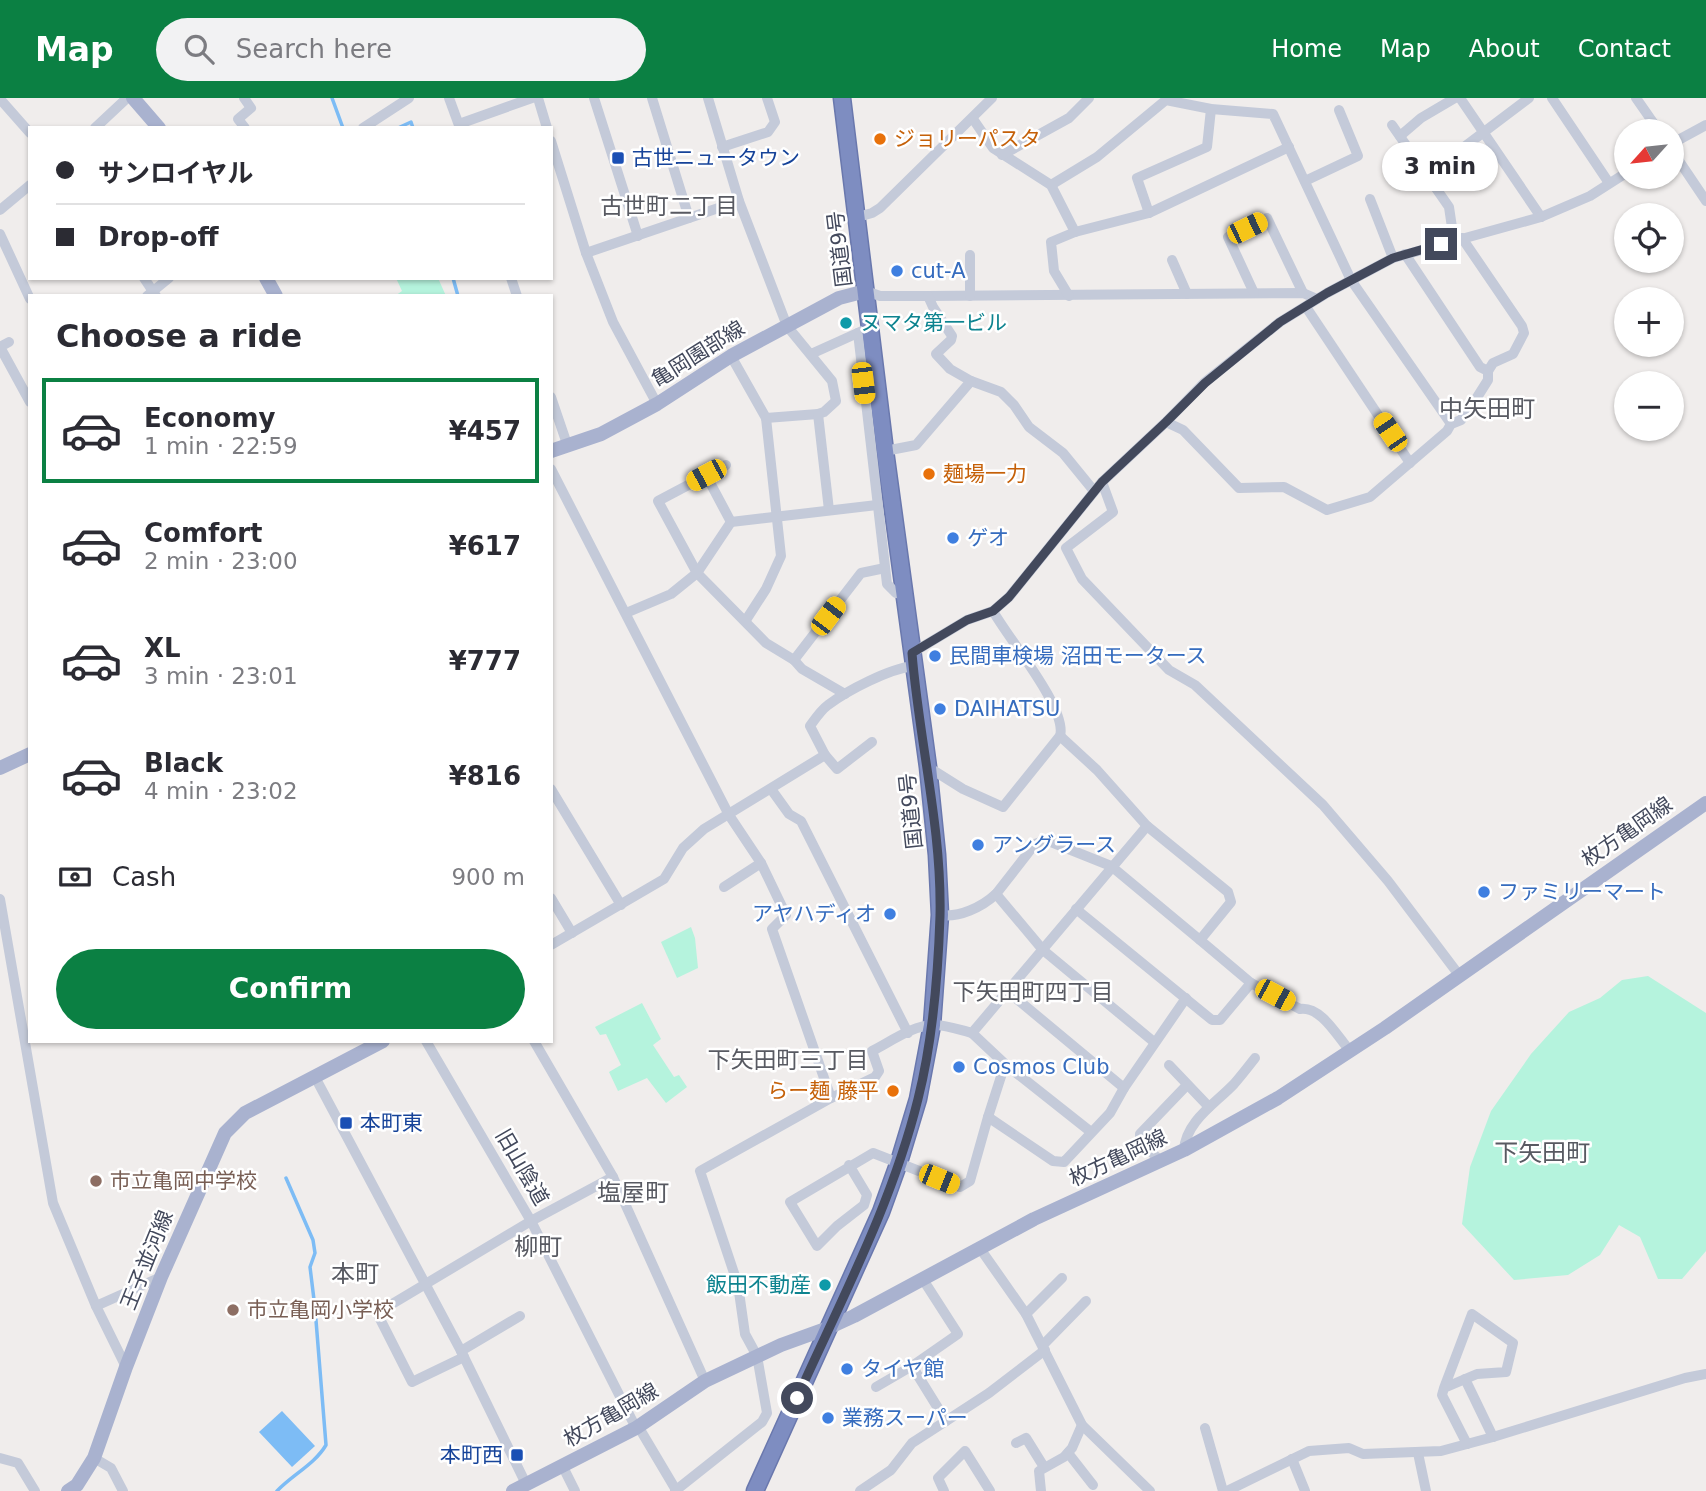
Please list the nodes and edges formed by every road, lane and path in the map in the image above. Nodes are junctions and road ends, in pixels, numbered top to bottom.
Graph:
1 (127, 98) edge
2 (133, 98) edge
3 (244, 98) edge
4 (409, 98) edge
5 (449, 98) edge
6 (535, 98) edge
7 (594, 98) edge
8 (652, 98) edge
9 (708, 98) edge
10 (767, 98) edge
11 (842, 98) edge
12 (992, 98) edge
13 (1089, 98) edge
14 (1457, 98) edge
15 (1529, 98) edge
16 (1552, 98) edge
17 (1636, 98) edge
18 (0, 99) edge
19 (394, 102) edge
20 (1211, 109) junction
21 (1339, 110) dead end
22 (973, 119) junction
23 (1651, 119) edge
24 (1392, 125) dead end
25 (1706, 125) edge
26 (97, 126) edge
27 (157, 126) edge
28 (243, 126) edge
29 (365, 126) edge
30 (460, 126) edge
31 (546, 126) edge
32 (28, 130) edge
33 (1483, 133) junction
34 (1400, 136) junction
35 (1684, 138) edge
36 (553, 147) edge
37 (722, 147) junction
38 (1289, 147) junction
39 (1002, 155) junction
40 (1684, 166) edge
41 (1427, 175) junction
42 (1614, 180) edge
43 (1305, 181) junction
44 (1609, 183) junction
45 (1051, 186) junction
46 (28, 187) edge
47 (1370, 199) dead end
48 (739, 201) junction
49 (1706, 201) edge
50 (0, 210) edge
51 (1149, 213) junction
52 (858, 217) junction
53 (1541, 217) junction
54 (689, 218) junction
55 (1075, 232) junction
56 (0, 234) edge
57 (638, 236) junction
58 (1458, 239) junction
59 (586, 253) junction
60 (1405, 254) junction
61 (970, 255) dead end
62 (1393, 258) junction
63 (1172, 260) dead end
64 (167, 280) edge
65 (1351, 280) junction
66 (866, 291) junction
67 (1254, 293) junction
68 (1303, 293) junction
69 (152, 294) edge
70 (1187, 294) junction
71 (28, 295) edge
72 (928, 296) junction
73 (970, 296) junction
74 (1069, 296) junction
75 (1317, 299) junction
76 (1306, 307) junction
77 (787, 326) junction
78 (864, 330) junction
79 (9, 342) dead end
80 (811, 354) junction
81 (731, 356) junction
82 (1488, 371) junction
83 (971, 381) junction
84 (28, 398) edge
85 (553, 403) edge
86 (657, 404) junction
87 (818, 414) junction
88 (766, 418) junction
89 (1166, 422) junction
90 (1451, 424) junction
91 (568, 447) junction
92 (553, 451) edge
93 (884, 451) junction
94 (1410, 463) junction
95 (726, 465) dead end
96 (553, 473) edge
97 (706, 475) junction
98 (1102, 482) junction
99 (1094, 491) junction
100 (877, 505) junction
101 (829, 510) junction
102 (777, 516) junction
103 (731, 522) junction
104 (885, 568) junction
105 (697, 573) junction
106 (905, 594) junction
107 (993, 611) junction
108 (626, 613) junction
109 (746, 621) junction
110 (913, 659) junction
111 (794, 660) junction
112 (845, 694) junction
113 (1060, 736) junction
114 (872, 742) dead end
115 (28, 755) edge
116 (825, 755) junction
117 (928, 767) junction
118 (0, 768) edge
119 (771, 789) junction
120 (553, 792) edge
121 (1706, 803) edge
122 (729, 815) junction
123 (1147, 826) junction
124 (761, 863) junction
125 (1111, 866) junction
126 (724, 887) dead end
127 (996, 894) junction
128 (0, 899) edge
129 (553, 901) edge
130 (621, 905) junction
131 (1076, 909) junction
132 (940, 915) junction
133 (572, 933) junction
134 (1200, 940) junction
135 (553, 944) edge
136 (1043, 950) junction
137 (1459, 975) junction
138 (1251, 984) junction
139 (1006, 990) junction
140 (1186, 998) junction
141 (932, 1025) junction
142 (972, 1033) junction
143 (908, 1034) junction
144 (1154, 1042) junction
145 (379, 1043) edge
146 (427, 1043) edge
147 (535, 1043) edge
148 (1350, 1051) junction
149 (1255, 1058) dead end
150 (1005, 1063) junction
151 (1169, 1065) dead end
152 (314, 1077) junction
153 (1187, 1085) junction
154 (1124, 1088) junction
155 (831, 1098) junction
156 (1209, 1107) junction
157 (988, 1116) junction
158 (1091, 1132) junction
159 (1184, 1150) junction
160 (899, 1162) junction
161 (1161, 1162) junction
162 (849, 1166) junction
163 (613, 1177) junction
164 (531, 1221) junction
165 (978, 1247) junction
166 (162, 1277) junction
167 (922, 1278) junction
168 (1062, 1278) dead end
169 (424, 1284) junction
170 (1086, 1301) dead end
171 (96, 1306) junction
172 (1026, 1314) junction
173 (520, 1316) dead end
174 (828, 1328) junction
175 (1044, 1347) junction
176 (462, 1354) junction
177 (757, 1356) junction
178 (912, 1366) junction
179 (126, 1367) junction
180 (1706, 1374) edge
181 (1465, 1380) junction
182 (705, 1381) junction
183 (876, 1387) dead end
184 (1444, 1388) junction
185 (946, 1421) junction
186 (1082, 1425) junction
187 (637, 1427) junction
188 (1205, 1428) dead end
189 (1493, 1437) junction
190 (1016, 1443) dead end
191 (1467, 1444) junction
192 (1068, 1453) junction
193 (1418, 1453) junction
194 (0, 1458) edge
195 (94, 1458) junction
196 (1292, 1459) junction
197 (563, 1467) junction
198 (1044, 1467) junction
199 (526, 1484) junction
200 (1093, 1485) dead end
201 (34, 1491) edge
202 (68, 1491) edge
203 (123, 1491) edge
204 (513, 1491) edge
205 (575, 1491) edge
206 (676, 1491) edge
207 (755, 1491) edge
208 (860, 1491) edge
209 (944, 1491) edge
210 (990, 1491) edge
211 (1040, 1491) edge
212 (1150, 1491) edge
213 (1225, 1491) edge
214 (1306, 1491) edge
215 (1426, 1491) edge

1 - 26 street
2 - 27 main road
3 - 28 street
4 - 19 street
5 - 30 street
6 - 30 street
6 - 31 street
7 - 57 street
8 - 54 street
9 - 37 street
10 - 37 street
11 - 52 highway, 国道9号
12 - 22 street
13 - 39 street
14 - 33 street
14 - 34 street
15 - 33 street
16 - 44 street
17 - 23 street
18 - 32 street
19 - 29 street
20 - 38 street
20 - 45 street
20 - 51 street
21 - 43 street
22 - 39 street
22 - 52 street
24 - 34 street
25 - 35 street
33 - 41 street
33 - 53 street
34 - 41 street
36 - 59 street
37 - 48 street
38 - 43 street
38 - 51 street
39 - 45 street
40 - 49 street
41 - 58 street
42 - 44 street
43 - 65 street
44 - 53 street
45 - 55 street
46 - 50 street
47 - 62 street
48 - 54 street
48 - 77 street
51 - 55 street
52 - 66 highway, 国道9号
53 - 58 street
54 - 57 street
55 - 74 street
56 - 71 street
57 - 59 street
58 - 60 street
58 - 82 street
59 - 86 street
60 - 62 street
60 - 82 street
61 - 73 street
62 - 65 street
63 - 70 street
64 - 69 street
65 - 75 street
65 - 90 street
66 - 72 street
66 - 77 main road, 亀岡園部線
66 - 78 highway, 国道9号
67 - 68 street
67 - 68 street
67 - 70 street
68 - 75 street
70 - 74 street
72 - 73 street
72 - 83 street
73 - 74 street
75 - 76 street
76 - 89 street
76 - 94 street
77 - 80 street
77 - 81 main road, 亀岡園部線
78 - 80 street
78 - 93 highway, 国道9号
78 - 100 street
79 - 84 street
80 - 87 street
81 - 86 main road, 亀岡園部線
81 - 88 street
82 - 90 street
83 - 93 street
83 - 99 street
85 - 91 street
86 - 91 main road, 亀岡園部線
87 - 88 street
87 - 101 street
88 - 102 street
89 - 94 street
89 - 98 street
90 - 94 street
91 - 92 main road, 亀岡園部線
93 - 106 highway, 国道9号
95 - 97 street
96 - 108 street
97 - 103 street
97 - 105 street
98 - 99 street
98 - 137 street
99 - 107 street
100 - 101 street
100 - 104 street
101 - 102 street
102 - 103 street
102 - 109 street
103 - 105 street
104 - 106 street
104 - 111 street
105 - 108 street
105 - 109 street
106 - 110 highway, 国道9号
107 - 110 street
107 - 113 street
108 - 122 street
109 - 111 street
110 - 112 street
110 - 117 highway, 国道9号
111 - 112 street
112 - 116 street
113 - 117 street
113 - 123 street
114 - 116 street
115 - 118 main road
116 - 119 street
117 - 132 highway, 国道9号
119 - 122 street
119 - 143 street
120 - 130 street
121 - 137 main road, 枚方亀岡線
122 - 124 street
122 - 130 street
123 - 125 street
123 - 134 street
124 - 126 street
124 - 155 street
125 - 127 street
125 - 131 street
125 - 134 street
127 - 132 street
127 - 136 street
128 - 171 street
129 - 133 street
130 - 133 street
131 - 136 street
131 - 140 street
132 - 141 highway, 国道9号
133 - 135 street
134 - 138 street
136 - 139 street
136 - 144 street
137 - 148 main road, 枚方亀岡線
138 - 140 street
138 - 148 street
139 - 142 street
139 - 154 street
140 - 144 street
141 - 142 street
141 - 143 street
141 - 160 highway, 国道9号
142 - 150 street
143 - 155 street
144 - 154 street
145 - 152 main road, 王子並河線
146 - 164 street, 旧山陰道
147 - 163 street
148 - 159 main road, 枚方亀岡線
149 - 156 street
150 - 157 street
150 - 158 street
151 - 153 street
152 - 166 main road, 王子並河線
152 - 169 street
153 - 156 street
153 - 161 street
154 - 158 street
155 - 177 street
156 - 159 street
157 - 158 street
157 - 160 street
159 - 161 main road, 枚方亀岡線
160 - 162 street
160 - 174 highway, 国道9号
161 - 165 main road, 枚方亀岡線
162 - 162 street
163 - 164 street
163 - 182 street
164 - 169 street
164 - 187 street, 旧山陰道
165 - 167 main road, 枚方亀岡線
165 - 172 street
166 - 171 street
166 - 179 main road, 王子並河線
167 - 174 main road, 枚方亀岡線
167 - 178 street
168 - 172 street
169 - 176 street
169 - 176 street
170 - 175 street
171 - 179 street
172 - 175 street
173 - 176 street
174 - 177 main road, 枚方亀岡線
174 - 207 highway, 国道9号
175 - 185 street
175 - 186 street
176 - 199 street
177 - 182 main road, 枚方亀岡線
177 - 206 street
178 - 183 street
178 - 185 street
179 - 195 main road, 王子並河線
180 - 189 street
181 - 184 street
181 - 184 street
181 - 189 street
182 - 187 main road, 枚方亀岡線
184 - 191 street
185 - 208 street
186 - 192 street
186 - 212 street
187 - 197 main road, 枚方亀岡線
187 - 206 street, 旧山陰道
188 - 213 street
189 - 191 street
190 - 198 street
191 - 193 street
192 - 198 street
192 - 200 street
193 - 196 street
193 - 215 street
194 - 201 street
195 - 202 main road, 王子並河線
195 - 203 street
196 - 213 street
196 - 214 street
197 - 199 main road, 枚方亀岡線
197 - 205 street
198 - 211 street
199 - 204 main road, 枚方亀岡線
209 - 210 street

